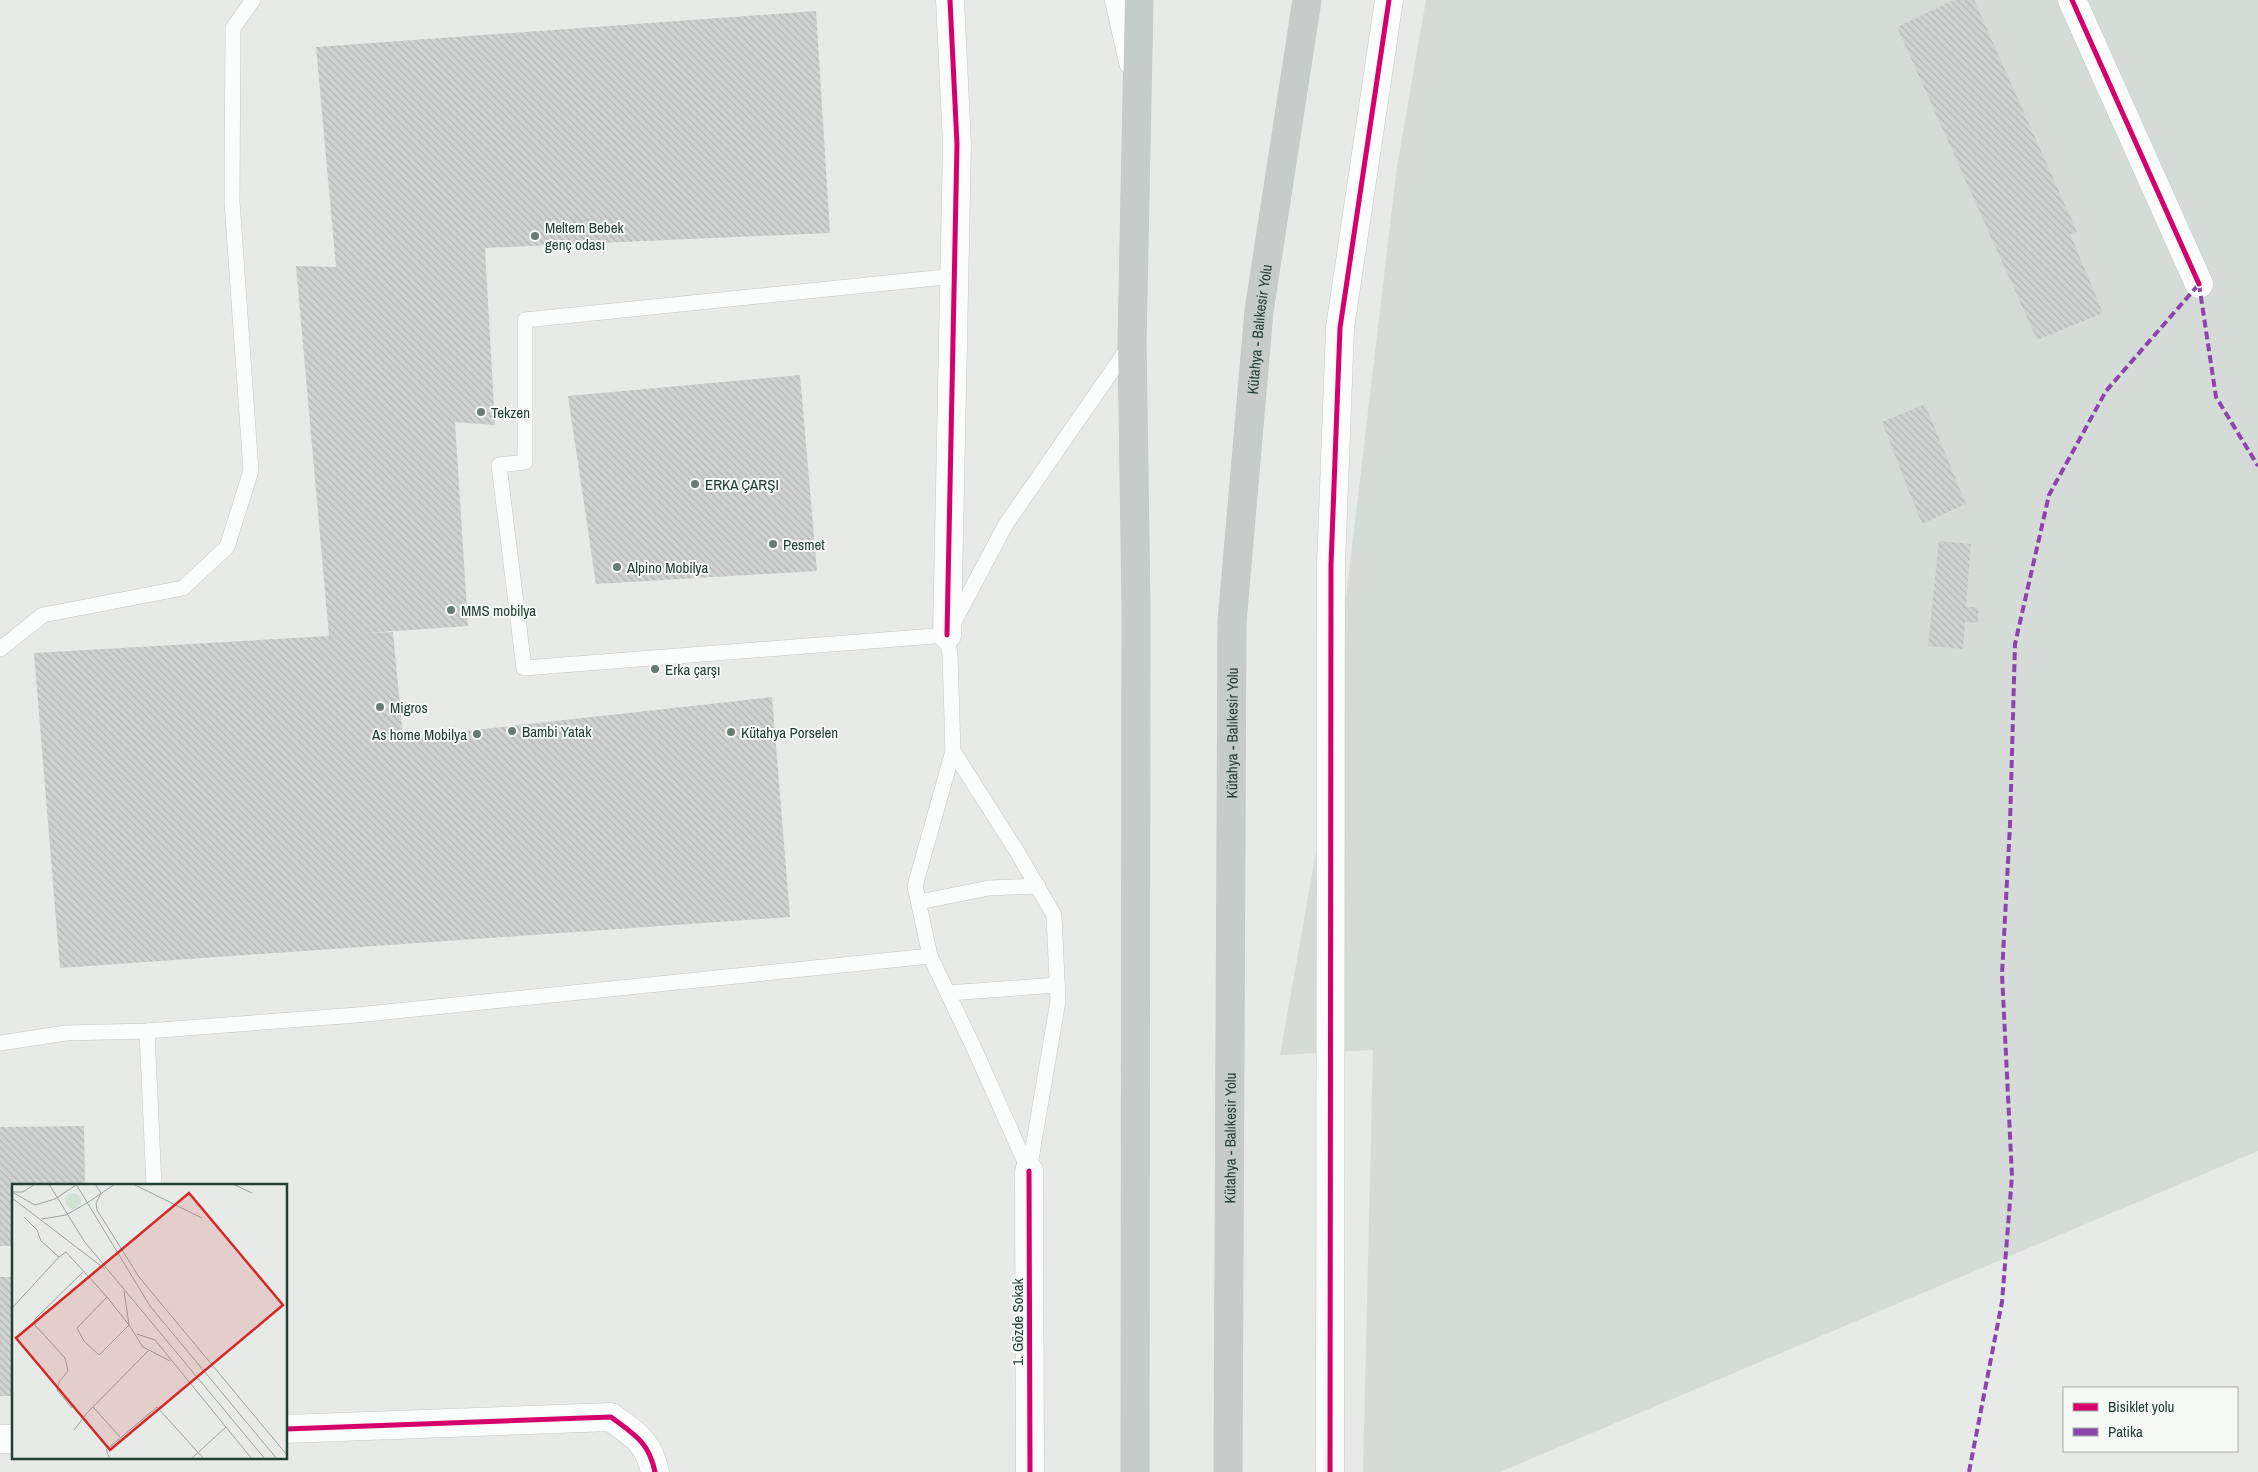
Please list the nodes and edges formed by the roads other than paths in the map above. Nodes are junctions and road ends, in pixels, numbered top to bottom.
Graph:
1 (253, 0) edge
2 (950, 0) edge
3 (1119, 0) edge
4 (1139, 0) edge
5 (1307, 0) edge
6 (1389, 0) edge
7 (2072, 0) edge
8 (1137, 77) junction
9 (955, 276) junction
10 (2199, 284) dead end
11 (1132, 342) junction
12 (947, 635) junction
13 (0, 649) edge
14 (953, 751) junction
15 (1038, 886) junction
16 (919, 902) junction
17 (930, 956) junction
18 (1057, 986) junction
19 (948, 993) junction
20 (147, 1031) junction
21 (0, 1043) edge
22 (1029, 1171) junction
23 (154, 1184) edge
24 (288, 1430) edge
25 (655, 1472) edge
26 (1030, 1472) edge
27 (1135, 1472) edge
28 (1228, 1472) edge
29 (1330, 1472) edge

1 - 13 lane
2 - 9 street
3 - 8 street
4 - 8 highway
5 - 28 highway, Kütahya - Balıkesir Yolu
6 - 29 street
7 - 10 street
8 - 11 highway
9 - 12 street
9 - 12 lane
11 - 12 lane
11 - 27 highway
12 - 14 lane
14 - 15 lane
14 - 16 lane
15 - 16 lane
15 - 18 lane
16 - 17 lane
17 - 19 lane
17 - 20 lane
18 - 19 lane
18 - 22 lane
19 - 22 lane
20 - 21 lane
20 - 23 lane
22 - 26 street, 1. Gözde Sokak
24 - 25 street

